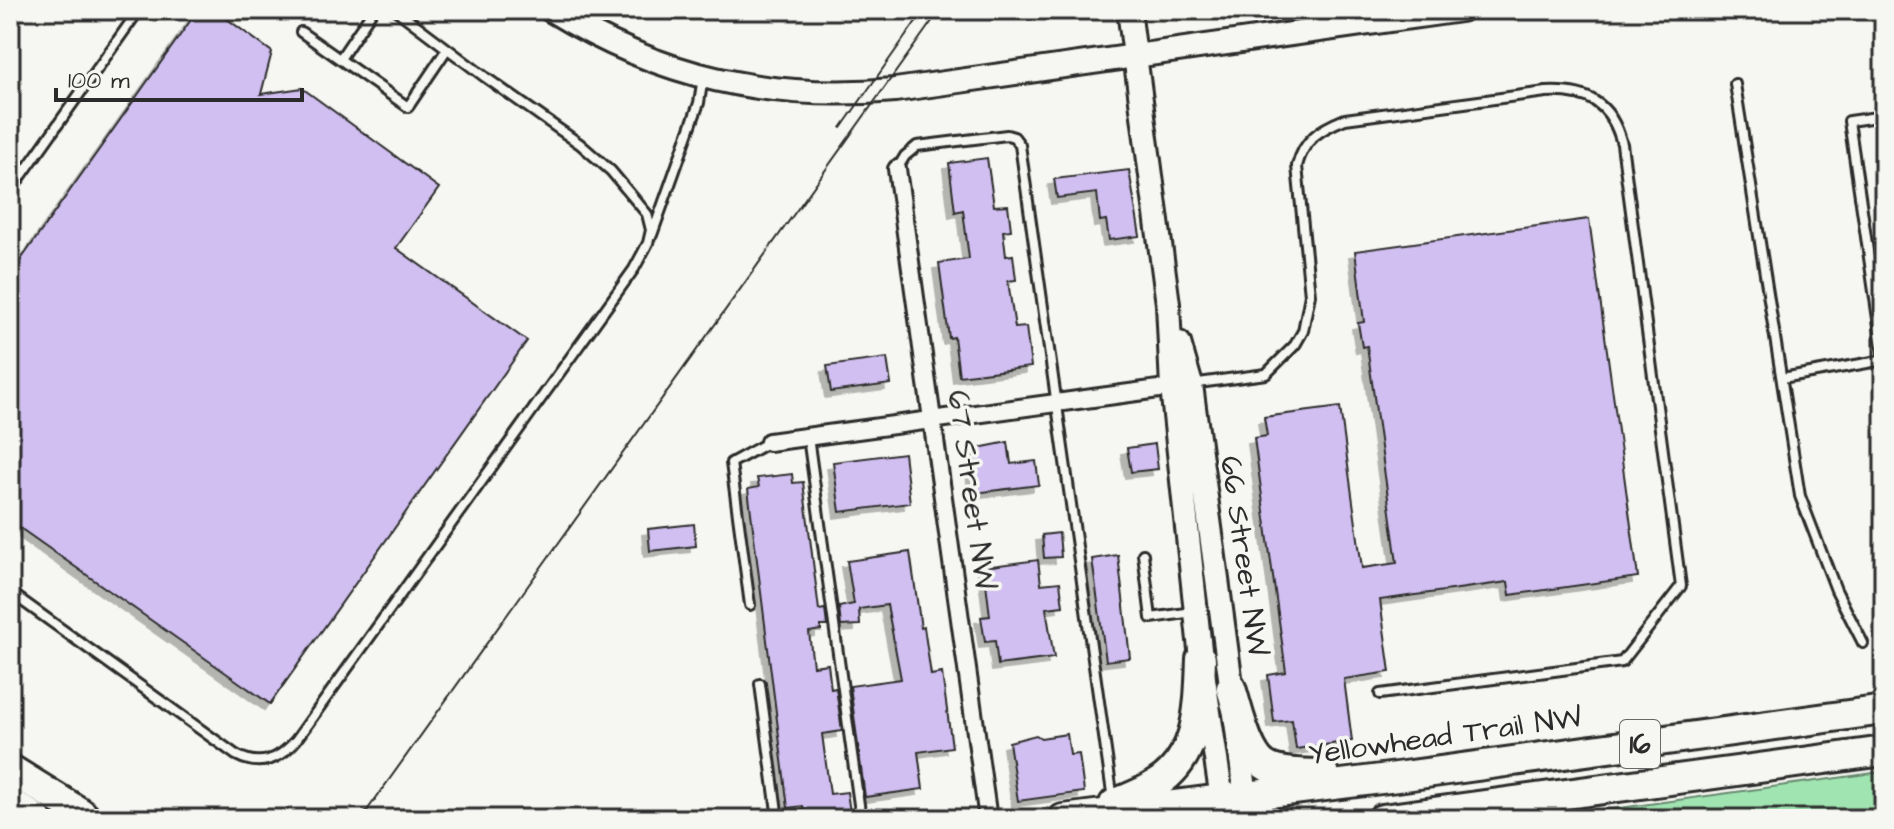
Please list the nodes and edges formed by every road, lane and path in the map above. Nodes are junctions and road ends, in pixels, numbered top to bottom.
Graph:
1 (139, 10) edge
2 (373, 10) edge
3 (396, 10) edge
4 (551, 10) edge
5 (1129, 10) edge
6 (1461, 10) edge
7 (301, 32) dead end
8 (447, 49) junction
9 (1135, 56) junction
10 (340, 59) junction
11 (703, 77) junction
12 (1735, 84) dead end
13 (1884, 116) edge
14 (897, 169) joint
15 (10, 192) edge
16 (648, 243) junction
17 (1884, 270) edge
18 (1871, 272) junction
19 (1884, 360) edge
20 (1782, 378) junction
21 (1181, 386) junction
22 (1057, 403) junction
23 (933, 420) junction
24 (808, 437) junction
25 (769, 442) joint
26 (1143, 554) dead end
27 (10, 592) edge
28 (750, 605) dead end
29 (1196, 611) junction
30 (1863, 643) dead end
31 (1201, 659) junction
32 (760, 684) dead end
33 (1231, 688) junction
34 (1380, 694) dead end
35 (1884, 710) edge
36 (1884, 751) edge
37 (10, 769) edge
38 (1397, 777) junction
39 (10, 802) edge
40 (1235, 808) edge
41 (1095, 813) edge
42 (37, 819) edge
43 (87, 819) edge
44 (778, 819) edge
45 (861, 819) edge
46 (988, 819) edge
47 (1383, 819) edge

1 - 15 lane
2 - 10 lane
3 - 8 lane
4 - 11 main road
5 - 9 main road, 66 Street NW
6 - 9 main road
7 - 10 lane
8 - 10 lane
8 - 16 lane
9 - 11 main road
9 - 21 main road, 66 Street NW
11 - 16 lane
12 - 20 lane
13 - 18 lane
14 - 22 lane
14 - 23 street, 67 Street NW
16 - 27 lane
17 - 18 lane
18 - 19 lane
19 - 20 lane
20 - 30 lane
21 - 22 street
21 - 29 main road, 66 Street NW
21 - 33 main road, 66 Street NW
21 - 34 lane
22 - 23 street
22 - 41 lane
23 - 24 street
23 - 46 street, 67 Street NW
24 - 25 street
24 - 45 lane
25 - 28 lane
26 - 29 lane
29 - 31 main road, 66 Street NW
31 - 40 main road, 66 Street NW
31 - 41 highway
32 - 44 lane
33 - 38 highway
33 - 40 main road, 66 Street NW
35 - 38 highway, Yellowhead Trail NW / 16
36 - 47 highway, 16
37 - 43 highway
38 - 40 highway, Yellowhead Trail NW / 16
39 - 42 highway
40 - 41 highway, Yellowhead Trail NW / 16

